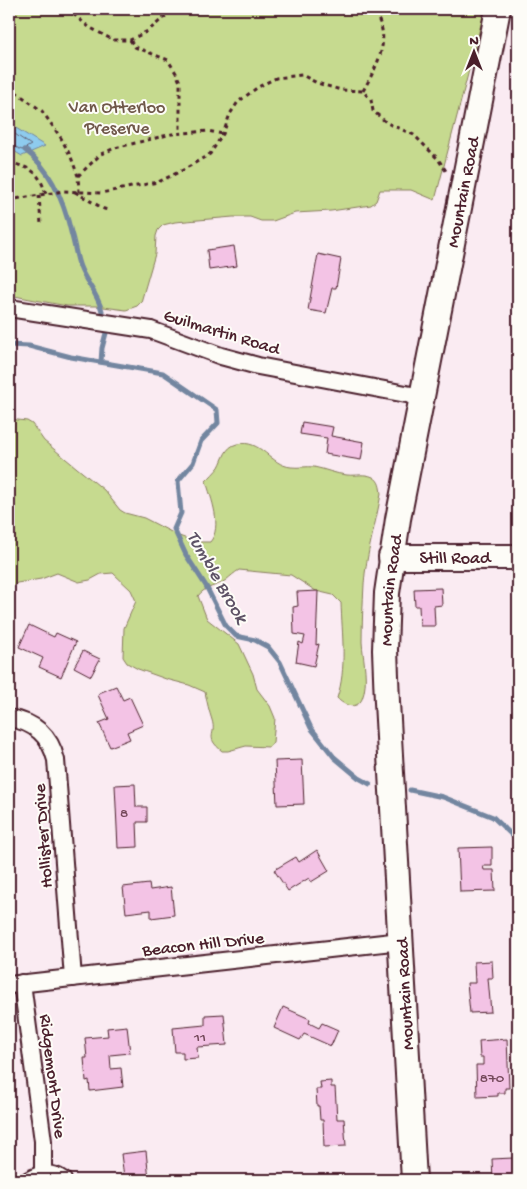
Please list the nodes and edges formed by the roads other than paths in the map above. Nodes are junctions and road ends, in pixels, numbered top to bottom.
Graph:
1 (498, 9) edge
2 (9, 308) edge
3 (422, 397) junction
4 (392, 556) junction
5 (518, 557) edge
6 (9, 718) edge
7 (401, 941) junction
8 (73, 978) junction
9 (15, 984) edge
10 (36, 1177) edge
11 (63, 1180) edge
12 (414, 1180) edge

1 - 3 main road, Mountain Road
2 - 3 street, Guilmartin Road
3 - 4 main road, Mountain Road
4 - 5 main road, Still Road
4 - 7 main road, Mountain Road
6 - 8 street, Hollister Drive
7 - 8 street, Beacon Hill Drive
7 - 12 main road, Mountain Road
8 - 9 street, Beacon Hill Drive
9 - 10 street, Ridgemont Drive
10 - 11 street, Ridgemont Drive

